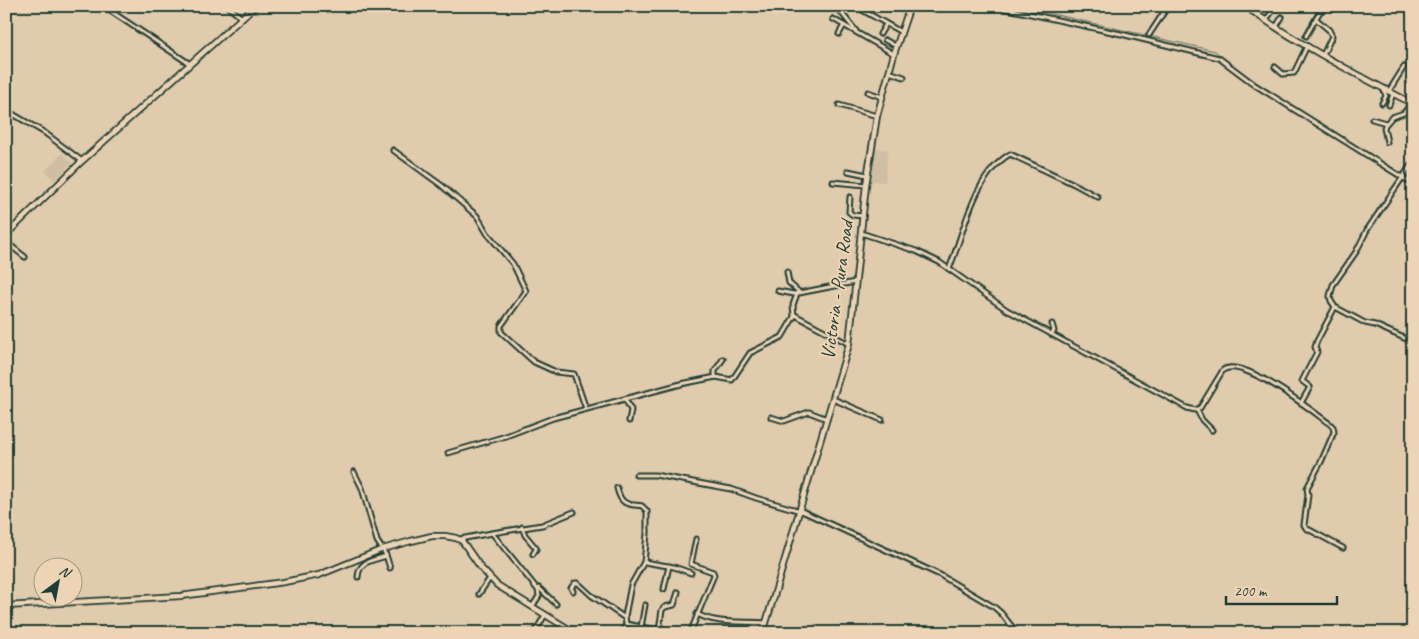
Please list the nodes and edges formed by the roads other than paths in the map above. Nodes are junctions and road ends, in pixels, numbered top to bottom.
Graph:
1 (103, 6) edge
2 (227, 6) edge
3 (255, 6) edge
4 (836, 6) edge
5 (855, 6) edge
6 (910, 6) edge
7 (994, 6) edge
8 (1168, 6) edge
9 (1245, 6) edge
10 (1259, 6) edge
11 (1276, 6) edge
12 (1326, 6) edge
13 (1256, 14) junction
14 (1282, 17) dead end
15 (242, 18) junction
16 (833, 18) dead end
17 (1316, 19) junction
18 (1266, 21) junction
19 (886, 24) junction
20 (844, 25) junction
21 (1276, 27) junction
22 (901, 32) junction
23 (858, 33) junction
24 (839, 34) dead end
25 (880, 34) dead end
26 (1149, 35) dead end
27 (1306, 36) dead end
28 (885, 40) dead end
29 (896, 46) junction
30 (1308, 46) junction
31 (894, 54) junction
32 (1323, 55) junction
33 (190, 64) junction
34 (1275, 67) dead end
35 (1404, 67) dead end
36 (889, 72) junction
37 (904, 77) dead end
38 (1382, 88) junction
39 (868, 92) dead end
40 (1391, 92) junction
41 (882, 97) junction
42 (1382, 103) dead end
43 (1412, 103) edge
44 (839, 105) dead end
45 (1389, 105) dead end
46 (6, 110) edge
47 (877, 116) junction
48 (1372, 119) dead end
49 (1386, 123) junction
50 (1386, 142) dead end
51 (393, 150) dead end
52 (82, 161) junction
53 (1413, 162) edge
54 (848, 171) dead end
55 (868, 175) junction
56 (1402, 177) junction
57 (833, 182) dead end
58 (1413, 184) edge
59 (866, 185) junction
60 (850, 197) dead end
61 (1098, 198) dead end
62 (863, 216) junction
63 (861, 233) junction
64 (6, 235) edge
65 (6, 242) edge
66 (25, 257) dead end
67 (949, 269) junction
68 (787, 272) dead end
69 (855, 282) junction
70 (778, 291) dead end
71 (798, 293) junction
72 (1335, 307) junction
73 (794, 316) junction
74 (1052, 324) dead end
75 (1051, 334) junction
76 (1413, 342) edge
77 (849, 344) junction
78 (723, 359) dead end
79 (715, 377) junction
80 (625, 399) junction
81 (833, 399) junction
82 (1301, 403) junction
83 (586, 409) junction
84 (1198, 410) junction
85 (771, 417) dead end
86 (827, 420) junction
87 (882, 420) dead end
88 (629, 421) dead end
89 (1212, 430) dead end
90 (448, 453) dead end
91 (354, 472) dead end
92 (636, 475) dead end
93 (617, 488) dead end
94 (800, 510) junction
95 (574, 512) dead end
96 (522, 527) junction
97 (492, 533) junction
98 (696, 539) dead end
99 (460, 540) junction
100 (1343, 548) dead end
101 (383, 550) junction
102 (533, 554) dead end
103 (386, 556) junction
104 (644, 562) junction
105 (669, 566) junction
106 (390, 568) dead end
107 (691, 573) dead end
108 (358, 577) dead end
109 (490, 578) junction
110 (531, 581) junction
111 (664, 589) dead end
112 (573, 591) dead end
113 (678, 592) dead end
114 (479, 594) dead end
115 (556, 604) dead end
116 (644, 605) dead end
117 (6, 606) edge
118 (532, 607) junction
119 (545, 614) junction
120 (697, 614) junction
121 (625, 618) junction
122 (766, 622) junction
123 (626, 624) junction
124 (564, 626) junction
125 (641, 627) junction
126 (659, 630) junction
127 (533, 632) edge
128 (526, 633) edge
129 (559, 633) edge
130 (575, 633) edge
131 (622, 633) edge
132 (672, 633) edge
133 (690, 633) edge
134 (763, 633) edge
135 (1017, 633) edge

1 - 33 street
2 - 15 street
3 - 15 street
4 - 23 street
5 - 19 street
6 - 22 street, Victoria - Pura Road
7 - 56 street
8 - 26 street
9 - 13 street
10 - 13 street
11 - 18 street
12 - 17 street
13 - 18 street
14 - 21 street
15 - 33 street
16 - 20 street
17 - 27 street
17 - 32 street
18 - 21 street
19 - 22 street
19 - 25 street
20 - 23 street
20 - 24 street
21 - 30 street
22 - 29 street, Victoria - Pura Road
23 - 31 street
28 - 29 street
29 - 31 street, Victoria - Pura Road
30 - 32 street
30 - 34 street
31 - 36 street, Victoria - Pura Road
32 - 38 street
33 - 52 street
35 - 40 street
36 - 37 street
36 - 41 street, Victoria - Pura Road
38 - 40 street
38 - 42 street
39 - 41 street
40 - 43 street
40 - 45 street
41 - 47 street, Victoria - Pura Road
43 - 49 street
44 - 47 street
46 - 52 street
47 - 55 street, Victoria - Pura Road
48 - 49 street
49 - 50 street
51 - 83 street
52 - 64 street
53 - 56 street
54 - 55 street
55 - 59 street, Victoria - Pura Road
56 - 58 street
56 - 72 street
57 - 59 street
59 - 62 street, Victoria - Pura Road
60 - 62 street
61 - 67 street
62 - 63 street, Victoria - Pura Road
63 - 67 street
63 - 69 street, Victoria - Pura Road
65 - 66 street
67 - 75 street
68 - 71 street
69 - 71 street
69 - 77 street, Victoria - Pura Road
70 - 71 street
71 - 73 street
72 - 76 street
72 - 82 street
73 - 77 street
73 - 79 street
74 - 75 street
75 - 84 street
77 - 81 street, Victoria - Pura Road
78 - 79 street
79 - 80 street
80 - 83 street
80 - 88 street
81 - 86 street, Victoria - Pura Road
81 - 87 street
82 - 84 street
82 - 100 street
83 - 90 street
84 - 89 street
85 - 86 street
86 - 94 street, Victoria - Pura Road
91 - 101 street
92 - 94 street
93 - 104 street
94 - 122 street, Victoria - Pura Road
94 - 135 street
95 - 96 street
96 - 97 street
96 - 102 street
97 - 99 street
97 - 110 street
98 - 120 street
99 - 101 street
99 - 109 street
101 - 103 street
101 - 117 street
103 - 106 street
103 - 108 street
104 - 105 street
104 - 121 street
105 - 107 street
105 - 111 street
109 - 114 street
109 - 118 street
110 - 115 street
110 - 118 street
112 - 121 street
113 - 126 street
116 - 125 street
118 - 119 street
119 - 124 street
119 - 127 street
120 - 122 street
120 - 133 street
121 - 123 street
122 - 134 street, Victoria - Pura Road
123 - 125 street
123 - 131 street
124 - 129 street
124 - 130 street
125 - 126 street
126 - 132 street
127 - 128 street

